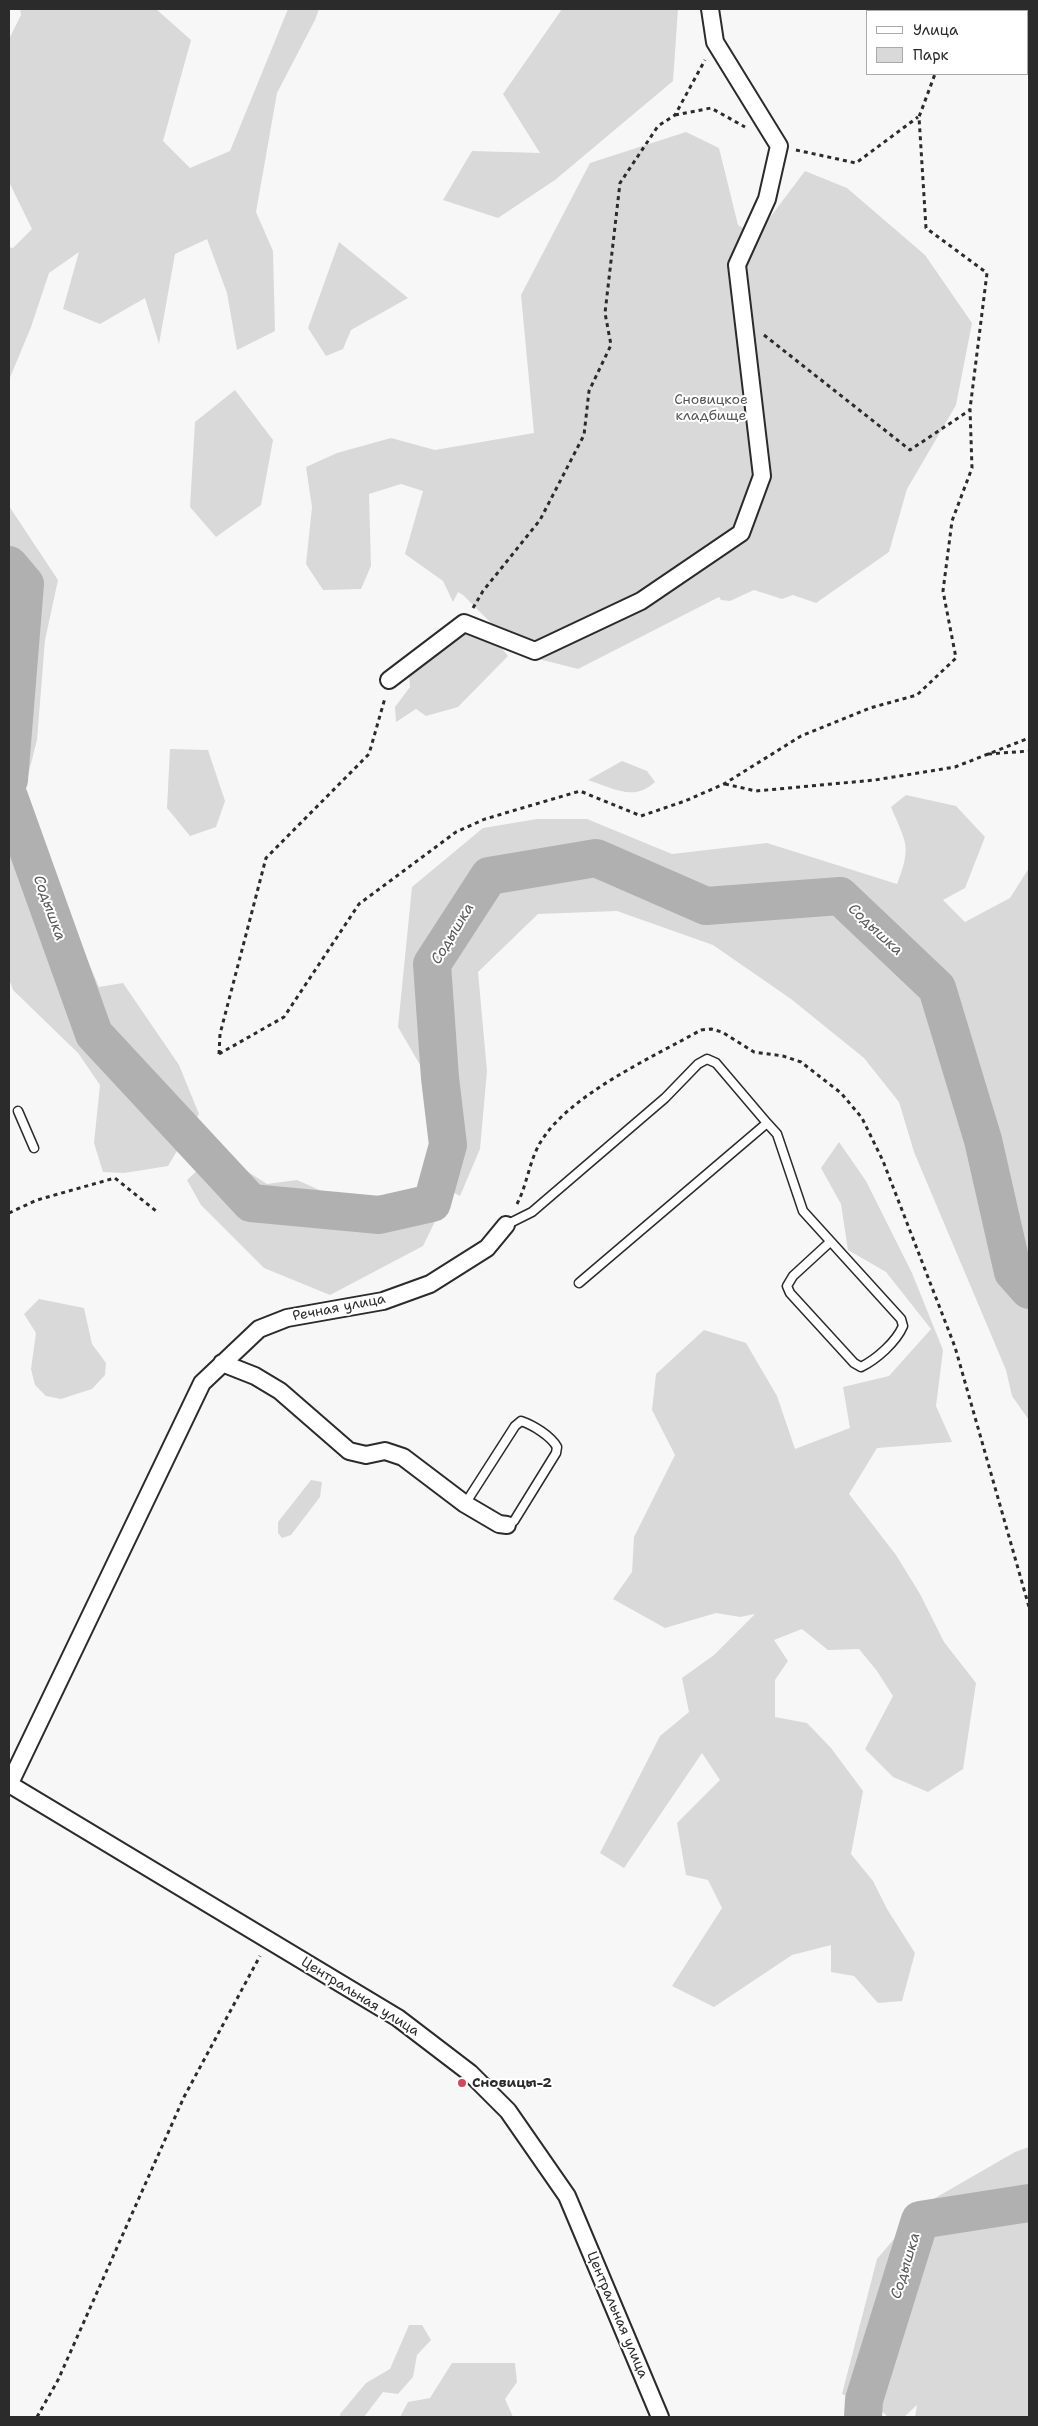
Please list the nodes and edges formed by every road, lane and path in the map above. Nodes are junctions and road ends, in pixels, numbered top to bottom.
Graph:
1 (710, 9) edge
2 (715, 42) junction
3 (935, 75) edge
4 (675, 115) junction
5 (919, 117) junction
6 (753, 132) dead end
7 (779, 146) junction
8 (745, 320) junction
9 (970, 410) junction
10 (464, 623) junction
11 (390, 680) joint
12 (1029, 738) edge
13 (1029, 751) edge
14 (985, 755) junction
15 (724, 784) junction
16 (18, 1111) dead end
17 (767, 1123) junction
18 (34, 1148) dead end
19 (156, 1211) dead end
20 (9, 1213) edge
21 (506, 1225) joint
22 (830, 1242) junction
23 (579, 1283) dead end
24 (222, 1363) junction
25 (465, 1504) junction
26 (507, 1525) joint
27 (9, 1785) edge
28 (268, 1940) junction
29 (37, 2417) edge
30 (660, 2417) edge

1 - 2 street
2 - 4 path
2 - 7 street
3 - 5 path
4 - 6 path
4 - 10 path
5 - 7 path
5 - 9 path
7 - 8 street
8 - 9 path
8 - 10 street
9 - 15 path
10 - 11 street
11 - 15 path
12 - 14 path
13 - 14 path
14 - 15 path
16 - 18 lane
17 - 21 lane
17 - 22 lane
17 - 23 lane
19 - 20 path
21 - 24 street, Речная улица
22 - 22 lane
24 - 25 street
24 - 27 street, Речная улица
25 - 26 street
25 - 26 lane
27 - 28 street, Центральная улица
28 - 29 path
28 - 30 street, Центральная улица

